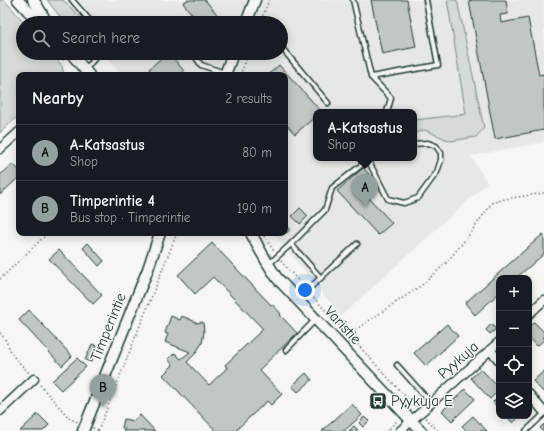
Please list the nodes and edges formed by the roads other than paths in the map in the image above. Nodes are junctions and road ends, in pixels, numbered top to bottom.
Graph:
1 (18, 0) edge
2 (32, 0) edge
3 (72, 0) edge
4 (254, 0) edge
5 (352, 0) edge
6 (426, 0) edge
7 (34, 16) edge
8 (43, 16) edge
9 (86, 16) edge
10 (250, 16) edge
11 (288, 55) edge
12 (76, 60) edge
13 (95, 60) edge
14 (198, 60) edge
15 (230, 60) edge
16 (84, 72) edge
17 (86, 72) edge
18 (220, 72) edge
19 (226, 72) edge
20 (371, 77) junction
21 (328, 103) dead end
22 (388, 109) edge
23 (16, 135) edge
24 (417, 144) edge
25 (0, 149) edge
26 (367, 161) edge
27 (371, 161) edge
28 (159, 236) edge
29 (253, 236) edge
30 (291, 244) junction
31 (357, 244) dead end
32 (268, 265) junction
33 (321, 278) junction
34 (298, 299) junction
35 (544, 300) edge
36 (532, 311) edge
37 (317, 319) junction
38 (496, 345) edge
39 (286, 350) dead end
40 (490, 350) junction
41 (496, 357) edge
42 (397, 365) dead end
43 (34, 379) road end
44 (532, 397) edge
45 (431, 403) junction
46 (543, 409) edge
47 (0, 411) edge
48 (411, 420) junction
49 (84, 428) edge
50 (400, 431) edge
51 (421, 431) edge
52 (526, 431) edge

1 - 7 street
2 - 8 street
3 - 9 lane
4 - 10 street
5 - 20 lane
6 - 20 lane
11 - 21 lane
12 - 16 street
13 - 17 lane
14 - 18 lane
15 - 19 street
20 - 22 lane
23 - 25 street
24 - 27 lane
26 - 30 lane
28 - 49 street, Timperintie
29 - 32 street, Varistie
30 - 32 lane
30 - 33 lane
31 - 33 lane
32 - 34 street, Varistie
33 - 34 lane
34 - 37 street, Varistie
35 - 36 street
37 - 39 lane
37 - 48 street, Varistie
38 - 40 street, Pyykuja
40 - 41 street
40 - 45 street, Pyykuja
42 - 45 lane
43 - 47 street
44 - 46 street
45 - 48 street, Pyykuja
46 - 52 lane
48 - 50 street, Pyykuja
48 - 51 street, Varistie

